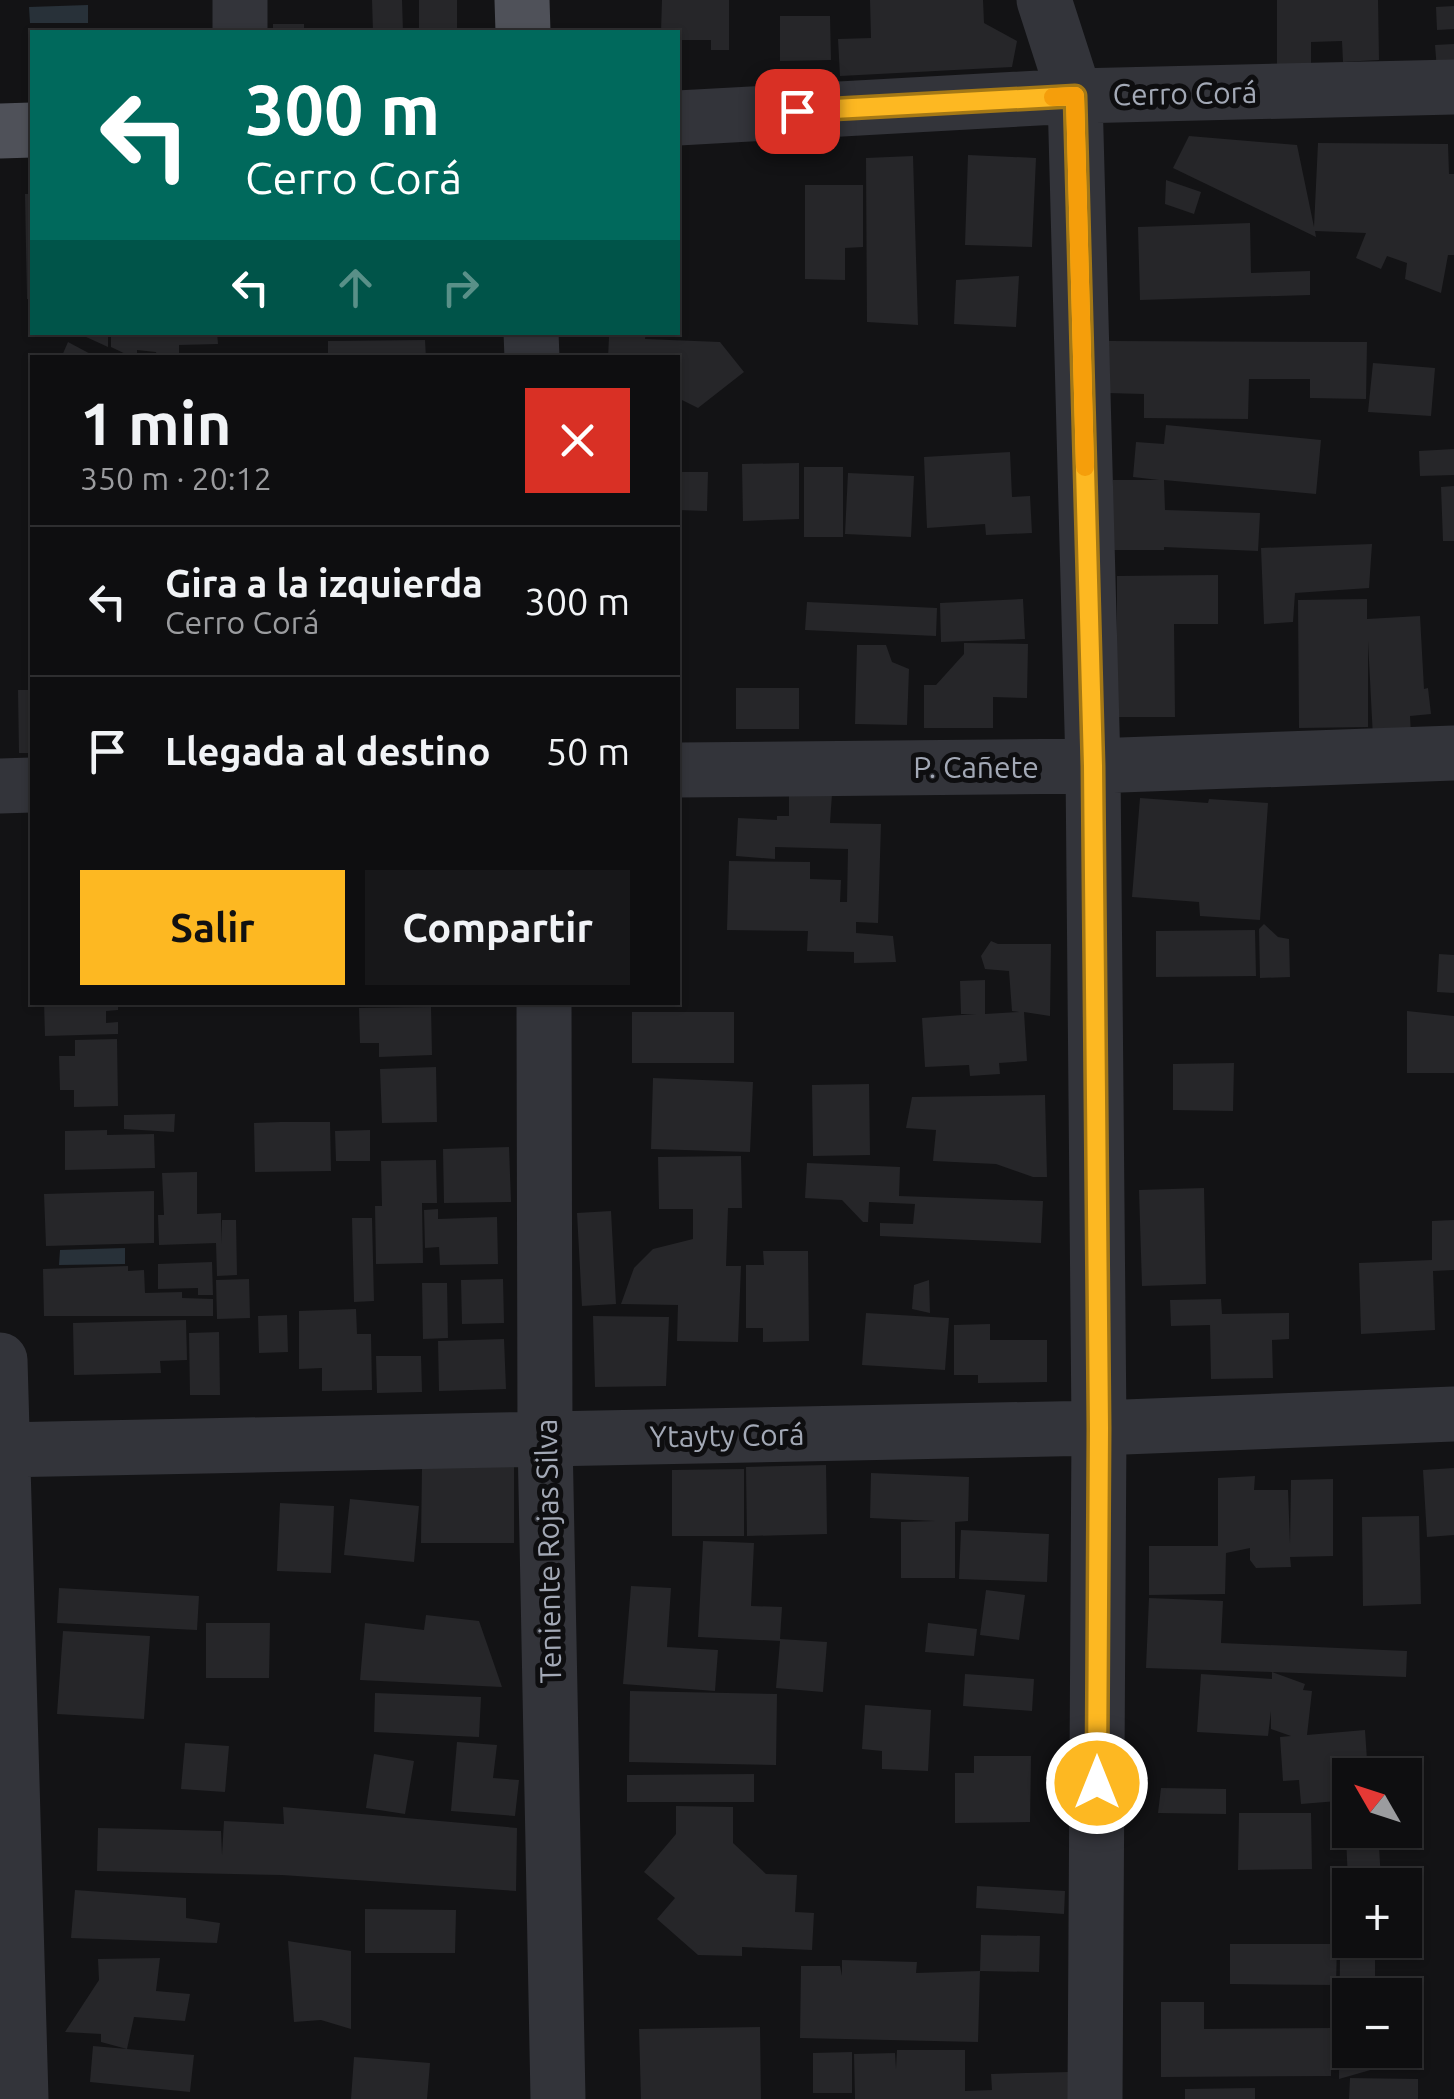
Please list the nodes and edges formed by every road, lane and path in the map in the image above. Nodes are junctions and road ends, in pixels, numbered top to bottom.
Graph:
1 (240, 0) edge
2 (522, 0) edge
3 (1044, 0) edge
4 (240, 30) edge
5 (523, 30) edge
6 (1454, 87) edge
7 (1075, 96) junction
8 (680, 118) edge
9 (0, 130) edge
10 (30, 130) edge
11 (1454, 753) edge
12 (1093, 766) junction
13 (680, 770) edge
14 (30, 785) edge
15 (0, 786) edge
16 (544, 1005) edge
17 (0, 1360) edge
18 (1454, 1414) edge
19 (1099, 1428) junction
20 (545, 1438) junction
21 (1, 1450) edge
22 (21, 2099) edge
23 (558, 2099) edge
24 (1095, 2099) edge

1 - 4 street
2 - 5 main road
3 - 7 street
6 - 7 street, Cerro Corá
7 - 8 street, Cerro Corá
7 - 12 street
9 - 10 main road
11 - 12 street, P. Cañete
12 - 13 street, P. Cañete
12 - 19 street
14 - 15 street
16 - 20 street, Teniente Rojas Silva
17 - 21 street
18 - 19 street, Ytayty Corá
19 - 20 street, Ytayty Corá
19 - 24 street
20 - 21 street, Ytayty Corá
20 - 23 street, Teniente Rojas Silva
21 - 22 street

